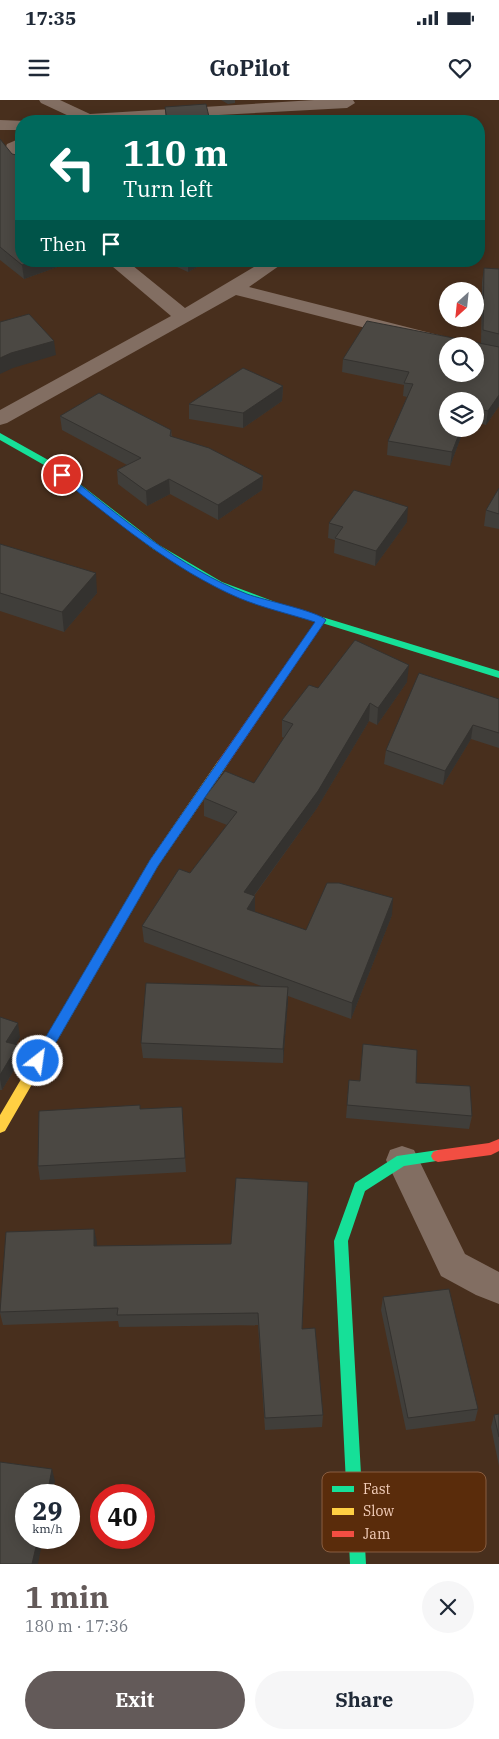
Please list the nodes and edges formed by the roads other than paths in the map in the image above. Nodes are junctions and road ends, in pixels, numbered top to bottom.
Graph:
1 (47, 100) edge
2 (349, 106) edge
3 (72, 115) edge
4 (176, 115) edge
5 (15, 125) edge
6 (0, 126) edge
7 (122, 267) edge
8 (268, 267) edge
9 (234, 289) junction
10 (184, 317) junction
11 (439, 341) edge
12 (0, 419) edge
13 (0, 436) edge
14 (322, 620) junction
15 (499, 675) edge
16 (0, 1127) edge
17 (499, 1145) edge
18 (402, 1160) junction
19 (499, 1288) edge
20 (353, 1472) edge

1 - 3 street
2 - 4 street
5 - 6 street
7 - 10 street
8 - 9 street
9 - 10 street
9 - 11 street
10 - 12 street
13 - 14 street
14 - 15 street
14 - 16 street
17 - 18 street
18 - 19 street
18 - 20 street

